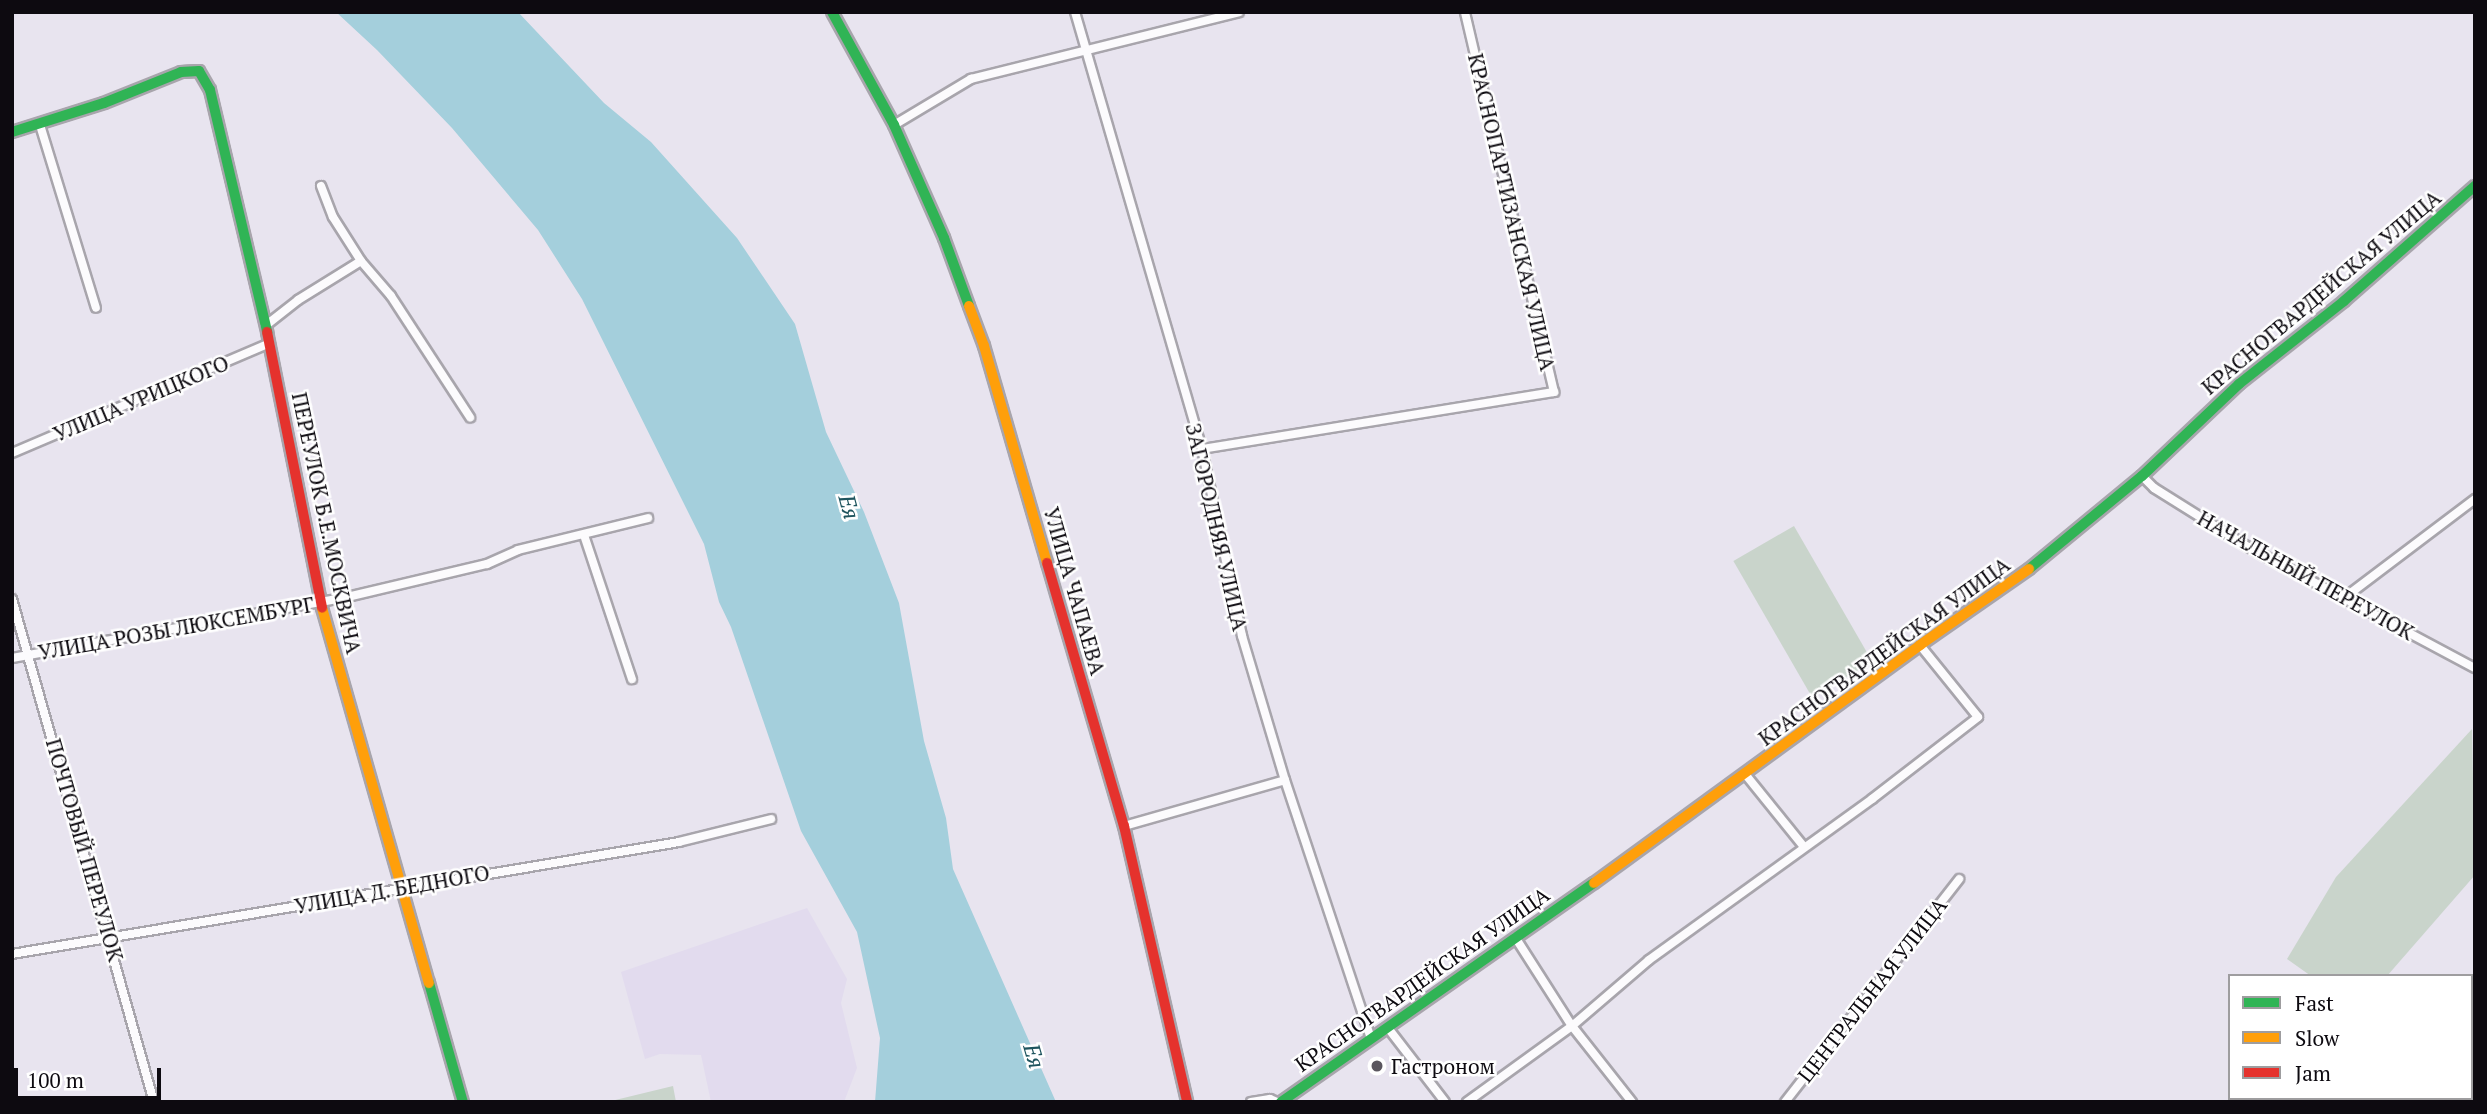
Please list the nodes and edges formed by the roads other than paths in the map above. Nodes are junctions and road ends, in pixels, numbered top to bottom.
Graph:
1 (832, 12) edge
2 (1074, 12) edge
3 (1239, 12) edge
4 (1465, 12) edge
5 (1086, 50) junction
6 (40, 125) junction
7 (894, 125) junction
8 (12, 132) edge
9 (321, 186) dead end
10 (2475, 186) edge
11 (361, 261) junction
12 (96, 308) dead end
13 (265, 326) junction
14 (270, 343) junction
15 (470, 417) dead end
16 (1202, 449) junction
17 (12, 453) edge
18 (2142, 476) junction
19 (2475, 499) edge
20 (648, 518) dead end
21 (584, 535) junction
22 (2344, 598) junction
23 (12, 599) edge
24 (320, 602) junction
25 (1920, 645) junction
26 (29, 654) junction
27 (12, 658) edge
28 (2475, 668) edge
29 (632, 679) dead end
30 (1746, 775) junction
31 (1285, 780) junction
32 (771, 819) dead end
33 (1124, 826) junction
34 (1804, 847) junction
35 (1959, 879) dead end
36 (400, 888) junction
37 (1514, 937) junction
38 (110, 938) junction
39 (12, 954) edge
40 (1572, 1026) junction
41 (1388, 1028) junction
42 (1371, 1038) junction
43 (154, 1102) edge
44 (463, 1102) edge
45 (1187, 1102) edge
46 (1251, 1102) edge
47 (1279, 1102) edge
48 (1445, 1102) edge
49 (1467, 1102) edge
50 (1632, 1102) edge
51 (1786, 1102) edge

1 - 7 street, УЛИЦА ЧАПАЕВА
2 - 5 street, ЗАГОРОДНЯЯ УЛИЦА
3 - 5 street
4 - 16 street, КРАСНОПАРТИЗАНСКАЯ УЛИЦА
5 - 7 street
5 - 16 street, ЗАГОРОДНЯЯ УЛИЦА
6 - 8 street
6 - 12 street
6 - 13 street, ПЕРЕУЛОК Б.Е.МОСКВИЧА
7 - 33 street, УЛИЦА ЧАПАЕВА
9 - 11 street
10 - 18 street, КРАСНОГВАРДЕЙСКАЯ УЛИЦА
11 - 13 street
11 - 15 street
13 - 14 street, ПЕРЕУЛОК Б.Е.МОСКВИЧА
14 - 17 street, УЛИЦА УРИЦКОГО
14 - 24 street, ПЕРЕУЛОК Б.Е.МОСКВИЧА
16 - 31 street, ЗАГОРОДНЯЯ УЛИЦА
18 - 22 street, НАЧАЛЬНЫЙ ПЕРЕУЛОК
18 - 25 street, КРАСНОГВАРДЕЙСКАЯ УЛИЦА
19 - 22 street
20 - 21 street, УЛИЦА РОЗЫ ЛЮКСЕМБУРГ
21 - 24 street, УЛИЦА РОЗЫ ЛЮКСЕМБУРГ
21 - 29 street
22 - 28 street, НАЧАЛЬНЫЙ ПЕРЕУЛОК
23 - 26 street, ПОЧТОВЫЙ ПЕРЕУЛОК
24 - 26 street, УЛИЦА РОЗЫ ЛЮКСЕМБУРГ
24 - 36 street, ПЕРЕУЛОК Б.Е.МОСКВИЧА
25 - 30 street, КРАСНОГВАРДЕЙСКАЯ УЛИЦА
25 - 34 street
26 - 27 street, УЛИЦА РОЗЫ ЛЮКСЕМБУРГ
26 - 38 street, ПОЧТОВЫЙ ПЕРЕУЛОК
30 - 34 street
30 - 37 street, КРАСНОГВАРДЕЙСКАЯ УЛИЦА
31 - 33 street
31 - 42 street, ЗАГОРОДНЯЯ УЛИЦА
32 - 36 street, УЛИЦА Д. БЕДНОГО
33 - 45 street, УЛИЦА ЧАПАЕВА
34 - 40 street
35 - 51 street, ЦЕНТРАЛЬНАЯ УЛИЦА
36 - 38 street, УЛИЦА Д. БЕДНОГО
36 - 44 street, ПЕРЕУЛОК Б.Е.МОСКВИЧА
37 - 40 street
37 - 41 street, КРАСНОГВАРДЕЙСКАЯ УЛИЦА
38 - 39 street, УЛИЦА Д. БЕДНОГО
38 - 43 street, ПОЧТОВЫЙ ПЕРЕУЛОК
40 - 49 street
40 - 50 street
41 - 42 street, КРАСНОГВАРДЕЙСКАЯ УЛИЦА
41 - 48 street
42 - 47 street, КРАСНОГВАРДЕЙСКАЯ УЛИЦА
46 - 47 street

